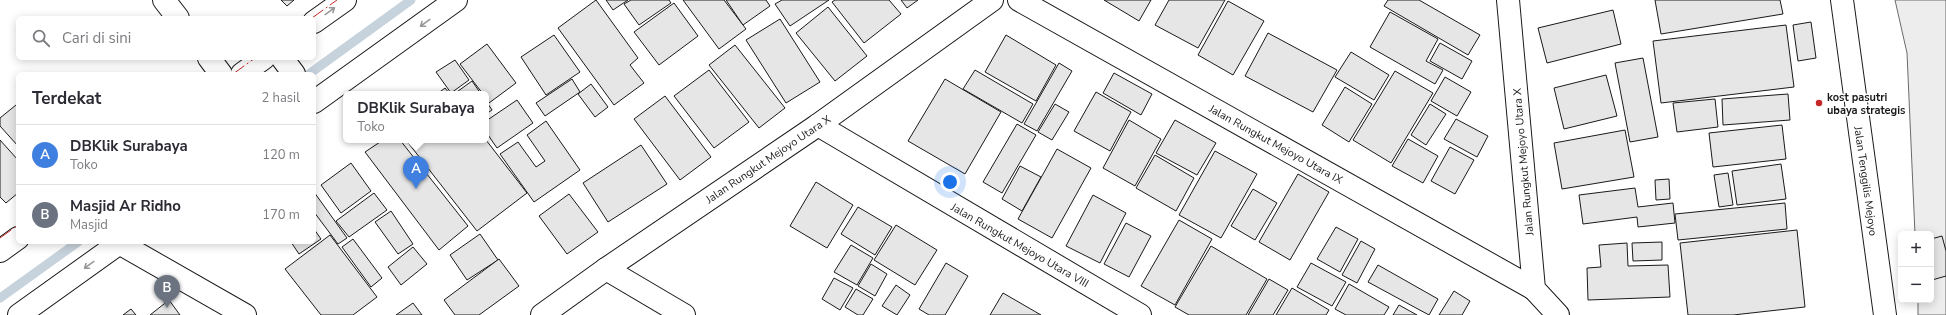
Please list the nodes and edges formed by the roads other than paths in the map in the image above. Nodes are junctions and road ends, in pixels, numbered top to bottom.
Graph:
1 (164, 0) edge
2 (345, 0) edge
3 (456, 0) edge
4 (992, 0) edge
5 (1019, 0) edge
6 (1508, 0) edge
7 (1842, 0) edge
8 (176, 16) edge
9 (316, 21) edge
10 (210, 60) edge
11 (281, 62) edge
12 (220, 72) edge
13 (248, 72) edge
14 (316, 100) edge
15 (818, 125) junction
16 (16, 239) edge
17 (119, 244) edge
18 (122, 244) edge
19 (0, 251) edge
20 (606, 269) junction
21 (1534, 289) junction
22 (19, 315) edge
23 (245, 315) edge
24 (542, 315) edge
25 (684, 315) edge
26 (1140, 315) edge
27 (1558, 315) edge
28 (1884, 315) edge

1 - 8 street
9 -> 2 street
3 -> 14 street
4 - 15 street, Jalan Rungkut Mejoyo Utara X
5 - 21 street, Jalan Rungkut Mejoyo Utara IX
6 - 21 street, Jalan Rungkut Mejoyo Utara X
7 - 28 street, Jalan Tenggilis Mejoyo
10 - 12 street
11 - 13 street
15 - 20 street, Jalan Rungkut Mejoyo Utara X
15 - 26 street, Jalan Rungkut Mejoyo Utara VIII
16 - 19 street
17 -> 22 street
18 - 23 street
20 - 24 street, Jalan Rungkut Mejoyo Utara X
20 - 25 street
21 - 27 street

